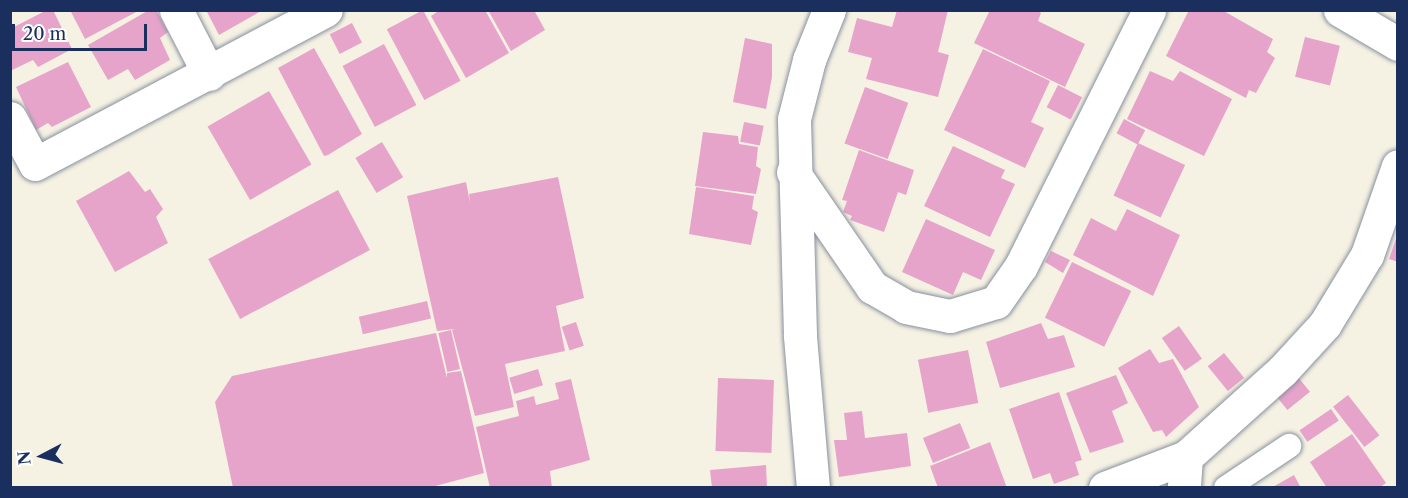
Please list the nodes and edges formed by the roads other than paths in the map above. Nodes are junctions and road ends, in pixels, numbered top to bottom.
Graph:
1 (176, 10) edge
2 (326, 10) edge
3 (829, 10) edge
4 (1149, 10) edge
5 (1340, 10) edge
6 (1398, 44) edge
7 (209, 74) junction
8 (10, 117) edge
9 (1398, 166) edge
10 (793, 172) junction
11 (1289, 446) dead end
12 (1185, 472) edge
13 (813, 488) edge
14 (1105, 488) edge
15 (1226, 488) edge

1 - 7 street
2 - 7 street
3 - 10 street
4 - 10 street
5 - 6 street
7 - 8 street
9 - 12 street
10 - 13 street
11 - 15 lane
12 - 14 street

